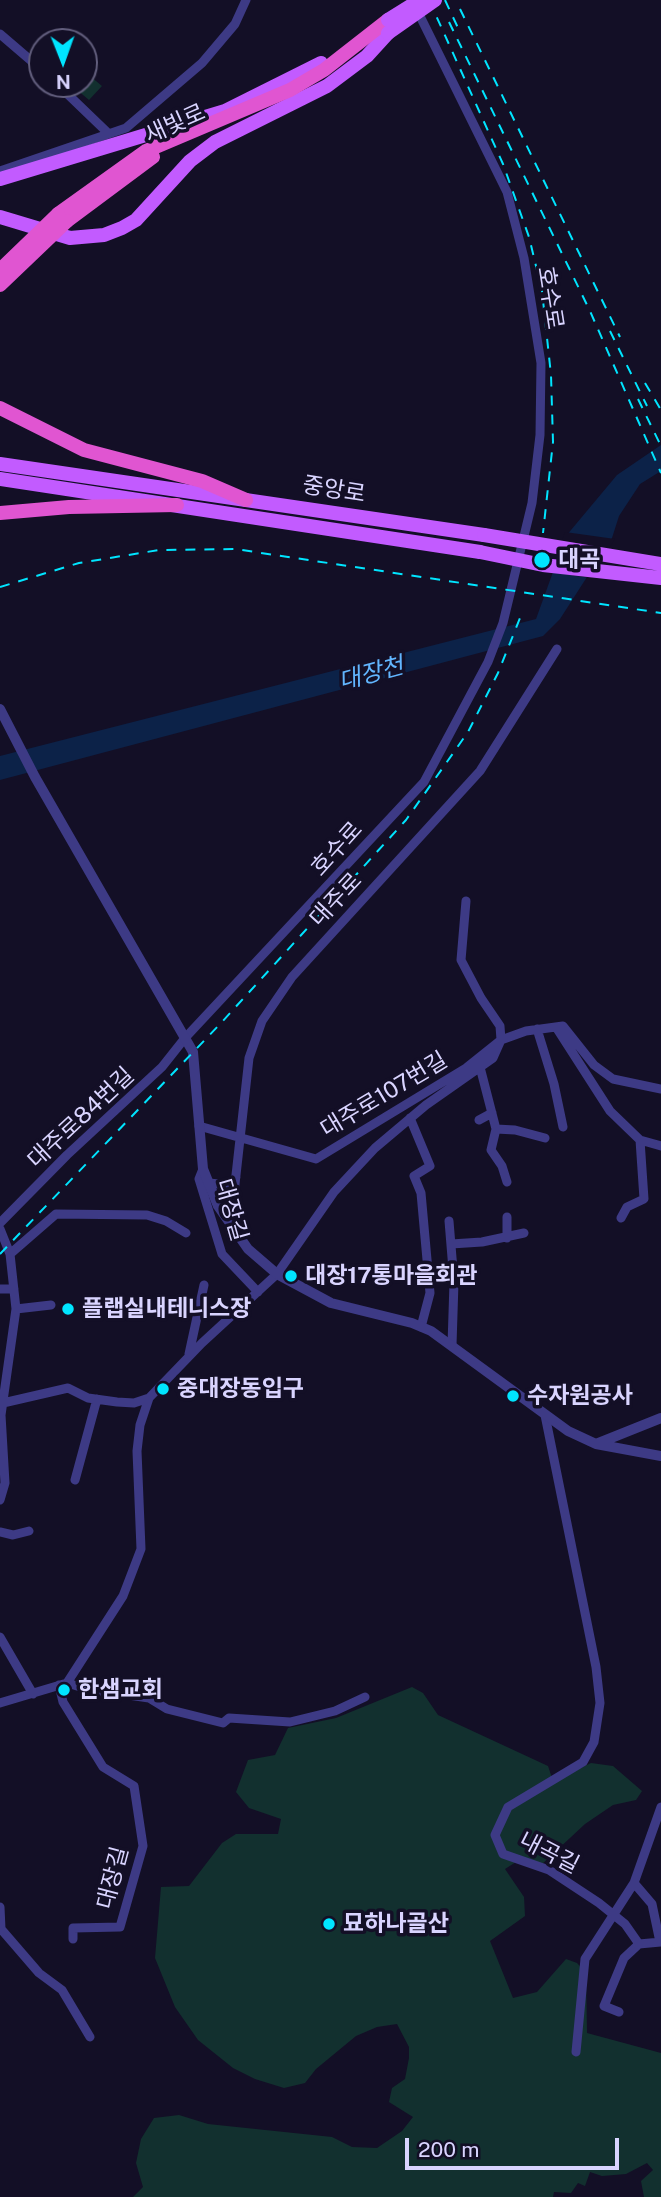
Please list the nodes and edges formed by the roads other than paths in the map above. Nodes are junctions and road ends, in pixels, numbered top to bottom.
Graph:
1 (246, 0) edge
2 (411, 0) edge
3 (420, 0) edge
4 (428, 0) edge
5 (435, 0) edge
6 (388, 27) junction
7 (0, 34) edge
8 (28, 58) edge
9 (72, 98) edge
10 (109, 134) junction
11 (0, 171) edge
12 (0, 179) edge
13 (0, 217) edge
14 (63, 217) junction
15 (0, 270) edge
16 (0, 285) edge
17 (0, 408) edge
18 (0, 464) edge
19 (0, 480) edge
20 (246, 500) junction
21 (177, 505) junction
22 (0, 513) edge
23 (661, 564) edge
24 (661, 578) edge
25 (557, 649) dead end
26 (0, 709) edge
27 (466, 901) dead end
28 (556, 1027) junction
29 (537, 1029) junction
30 (185, 1038) junction
31 (501, 1040) junction
32 (480, 1067) junction
33 (661, 1088) edge
34 (492, 1113) junction
35 (410, 1118) junction
36 (479, 1121) dead end
37 (199, 1126) junction
38 (563, 1127) dead end
39 (496, 1129) junction
40 (240, 1138) junction
41 (545, 1138) dead end
42 (640, 1140) junction
43 (661, 1146) edge
44 (203, 1169) junction
45 (236, 1177) junction
46 (507, 1182) dead end
47 (209, 1183) junction
48 (234, 1193) junction
49 (218, 1206) junction
50 (507, 1217) dead end
51 (621, 1218) dead end
52 (449, 1221) dead end
53 (0, 1223) edge
54 (0, 1229) edge
55 (234, 1231) junction
56 (186, 1233) dead end
57 (524, 1233) dead end
58 (507, 1238) junction
59 (451, 1244) junction
60 (10, 1254) junction
61 (277, 1274) junction
62 (204, 1285) dead end
63 (0, 1289) edge
64 (14, 1289) junction
65 (258, 1292) junction
66 (51, 1305) dead end
67 (16, 1309) junction
68 (421, 1327) junction
69 (452, 1345) junction
70 (188, 1356) junction
71 (149, 1398) junction
72 (97, 1399) junction
73 (3, 1403) junction
74 (545, 1415) junction
75 (1, 1416) edge
76 (661, 1418) edge
77 (596, 1444) junction
78 (661, 1456) edge
79 (75, 1480) dead end
80 (0, 1500) edge
81 (29, 1531) dead end
82 (0, 1532) edge
83 (0, 1637) edge
84 (63, 1684) junction
85 (33, 1694) junction
86 (365, 1697) dead end
87 (0, 1703) edge
88 (661, 1807) edge
89 (656, 1833) edge
90 (634, 1883) junction
91 (0, 1907) edge
92 (613, 1915) junction
93 (1, 1929) edge
94 (73, 1939) dead end
95 (660, 1942) edge
96 (639, 1944) junction
97 (619, 2012) dead end
98 (90, 2037) dead end
99 (576, 2052) dead end

1 - 10 street
2 - 6 main road, bridge
2 - 30 street, 호수로
3 - 6 main road, bridge
4 - 6 main road, bridge
5 - 6 main road, bridge
6 - 12 main road
6 - 13 main road
6 - 14 highway, 새빛로
7 - 8 street
9 - 10 street
10 - 11 street
14 - 15 highway, 새빛로, bridge
14 - 16 highway, 새빛로, bridge
17 - 20 highway
18 - 20 main road, 중앙로
19 - 21 main road, 중앙로
20 - 23 main road, 중앙로, bridge
21 - 22 highway
21 - 24 main road, 중앙로, bridge
25 - 40 street, 대주로
26 - 30 street
27 - 31 street
28 - 29 street, 대주로107번길
28 - 33 street
28 - 42 street
29 - 31 street, 대주로107번길
29 - 38 street
30 - 37 street
30 - 53 street, 대주로84번길
31 - 32 street, 대주로107번길
31 - 40 street, 대주로107번길
32 - 34 street, 대주로107번길
32 - 35 street, 대주로107번길
34 - 36 street
34 - 39 street, 대주로107번길
35 - 61 street, 대주로107번길
35 - 68 street, 대주로107번길
37 - 40 street, 대주로107번길
37 - 44 street
39 - 41 street
39 - 46 street, 대주로107번길
40 - 45 street, 대주로
42 - 43 street
42 - 51 street
44 - 47 street
44 - 65 street, 대장길
45 - 47 street
45 - 48 street, 대주로
47 - 49 street
48 - 49 street
48 - 55 street, 대주로
49 - 55 street
50 - 58 street
52 - 59 street
54 - 60 street
55 - 61 street
56 - 60 street
57 - 58 street
58 - 59 street
59 - 69 street
60 - 64 street
61 - 65 street
61 - 68 street
62 - 70 street
63 - 64 street
64 - 67 street
65 - 70 street
66 - 67 street
67 - 73 street
68 - 69 street
69 - 74 street
70 - 71 street
71 - 72 street
71 - 84 street
72 - 73 street
72 - 79 street
73 - 75 street
74 - 77 street
74 - 92 street, 내곡길
75 - 80 street
76 - 77 street
77 - 78 street
81 - 82 street
83 - 85 street
84 - 85 street
84 - 86 street
84 - 94 street, 대장길
85 - 87 street
88 - 89 street
89 - 90 street
90 - 92 street
90 - 95 street
91 - 93 street
92 - 96 street, 내곡길
92 - 99 street
93 - 98 street
95 - 96 street
96 - 97 street

